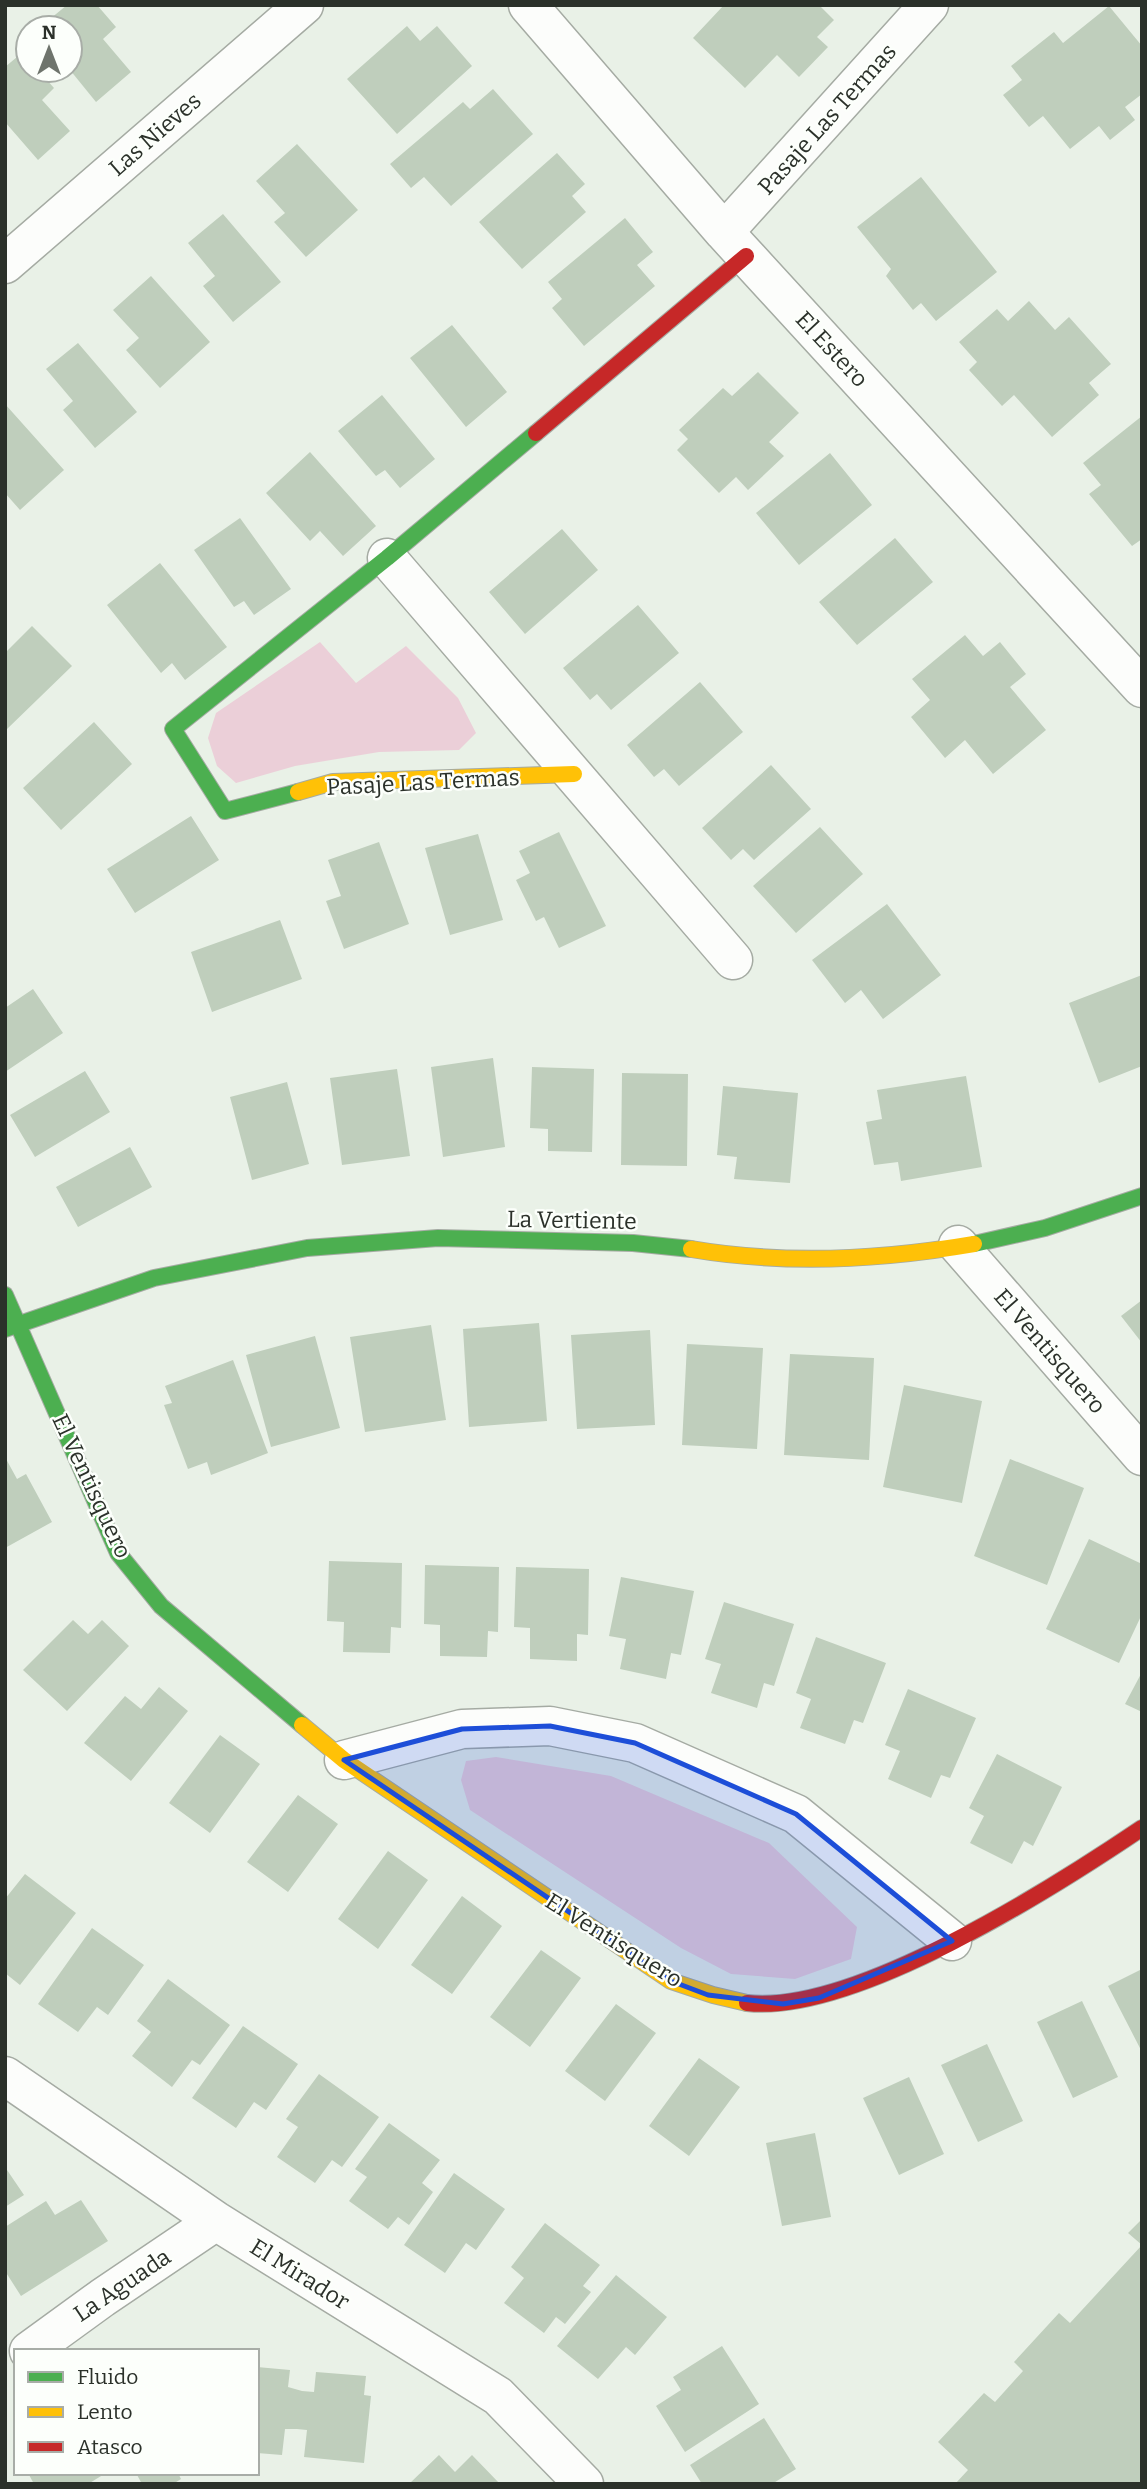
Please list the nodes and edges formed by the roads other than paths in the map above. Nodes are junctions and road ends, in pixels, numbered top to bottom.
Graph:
1 (304, 5) edge
2 (528, 5) edge
3 (929, 5) edge
4 (735, 244) junction
5 (5, 264) edge
6 (387, 558) junction
7 (1135, 667) edge
8 (574, 774) junction
9 (733, 960) dead end
10 (1142, 1196) edge
11 (958, 1245) junction
12 (5, 1295) edge
13 (12, 1326) edge
14 (1142, 1457) edge
15 (344, 1760) junction
16 (1142, 1828) edge
17 (952, 1941) junction
18 (5, 2076) edge
19 (216, 2221) junction
20 (32, 2349) edge
21 (584, 2484) edge

1 - 5 street, Las Nieves
2 - 4 street, El Estero
3 - 4 street, Pasaje Las Termas
4 - 6 street, Pasaje Las Termas
4 - 7 street, El Estero
6 - 8 street
6 - 8 street, Pasaje Las Termas
8 - 9 street
10 - 11 street, La Vertiente
11 - 13 street, La Vertiente
11 - 14 street, El Ventisquero
12 - 13 street, El Ventisquero
13 - 15 street, El Ventisquero
15 - 17 street
15 - 17 street, El Ventisquero
16 - 17 street, El Ventisquero
18 - 19 street, El Mirador
19 - 20 street, La Aguada
19 - 21 street, El Mirador

